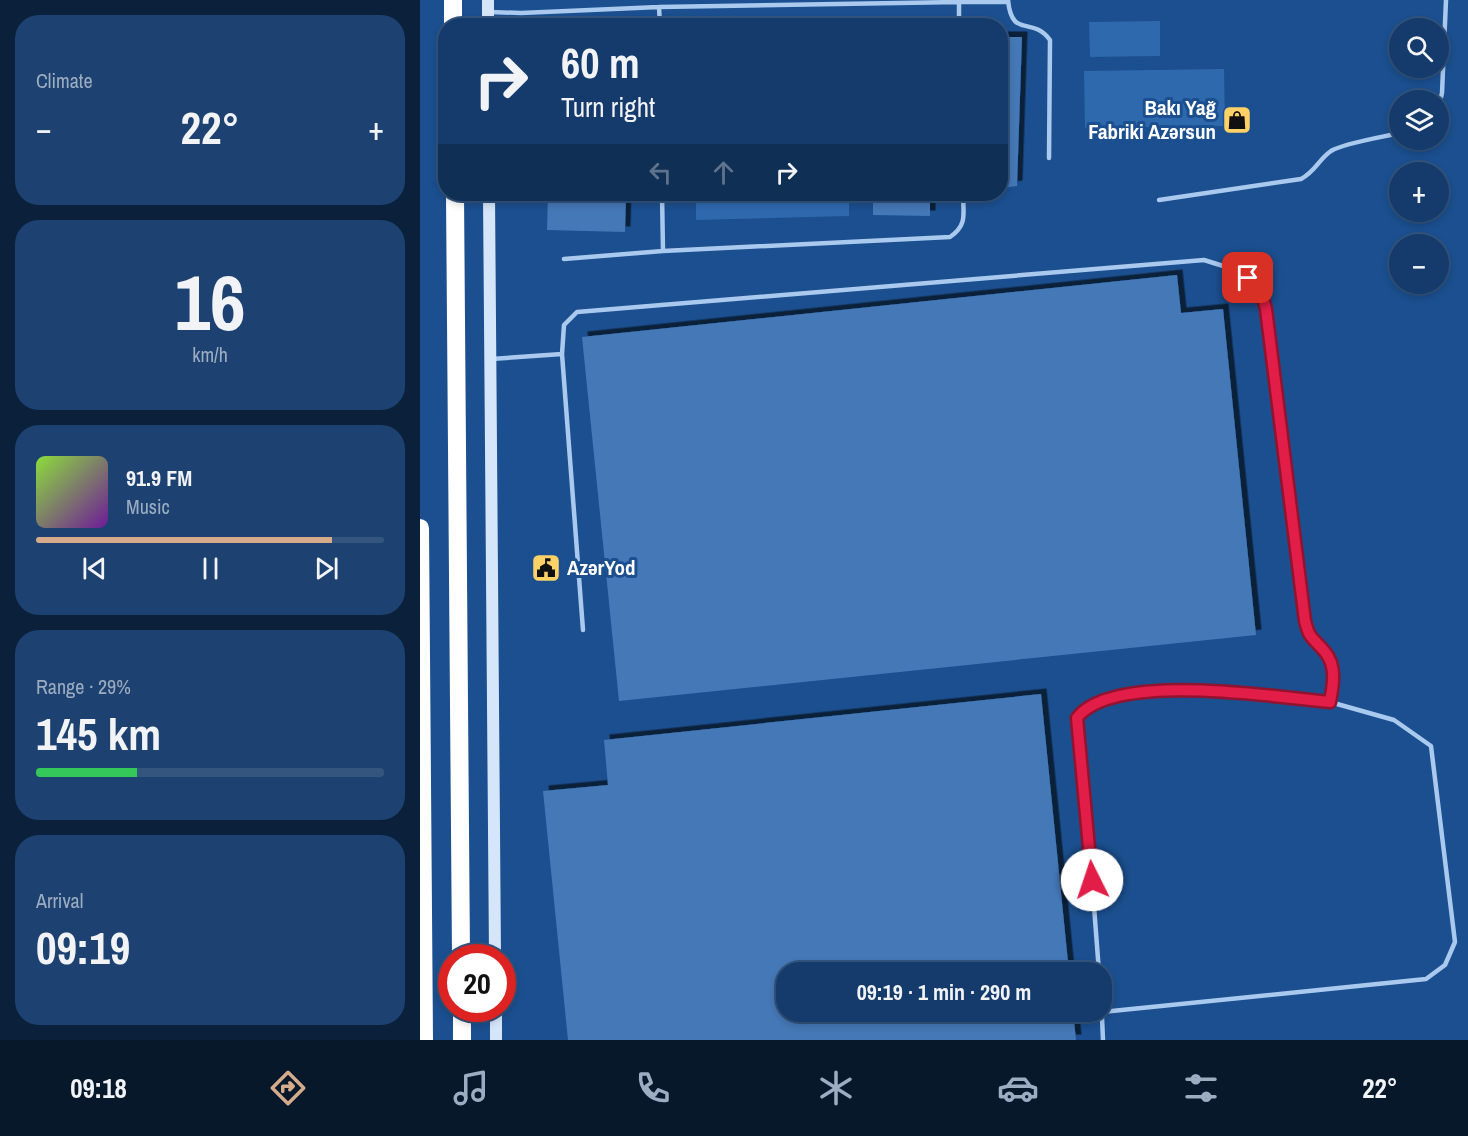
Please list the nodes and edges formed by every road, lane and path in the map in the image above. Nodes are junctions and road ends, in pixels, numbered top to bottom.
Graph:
1 (453, 0) edge
2 (1446, 0) edge
3 (1008, 1) edge
4 (959, 2) junction
5 (488, 6) edge
6 (659, 7) junction
7 (453, 18) edge
8 (660, 18) edge
9 (959, 18) edge
10 (1442, 90) edge
11 (1389, 136) edge
12 (1049, 158) dead end
13 (1159, 200) dead end
14 (455, 201) edge
15 (489, 201) edge
16 (662, 201) edge
17 (963, 201) edge
18 (663, 250) junction
19 (564, 260) dead end
20 (562, 354) junction
21 (491, 359) junction
22 (420, 528) edge
23 (583, 630) dead end
24 (1330, 702) junction
25 (461, 944) edge
26 (495, 944) edge
27 (1098, 962) edge
28 (1112, 1011) edge
29 (462, 1022) edge
30 (496, 1022) edge
31 (1102, 1022) edge
32 (424, 1040) edge
33 (462, 1040) edge
34 (496, 1040) edge
35 (1103, 1040) edge

1 - 7 highway
2 - 10 lane
3 - 4 lane
3 - 12 lane
4 - 6 lane
4 - 9 lane
5 - 6 lane
6 - 8 lane
11 - 13 lane
14 - 25 highway
15 - 21 main road
16 - 18 lane
17 - 18 lane
18 - 19 lane
20 - 21 lane
20 - 23 lane
20 - 24 lane
21 - 26 main road
22 - 32 highway
24 - 27 lane
24 - 28 lane
29 - 33 highway
30 - 34 main road
31 - 35 lane

